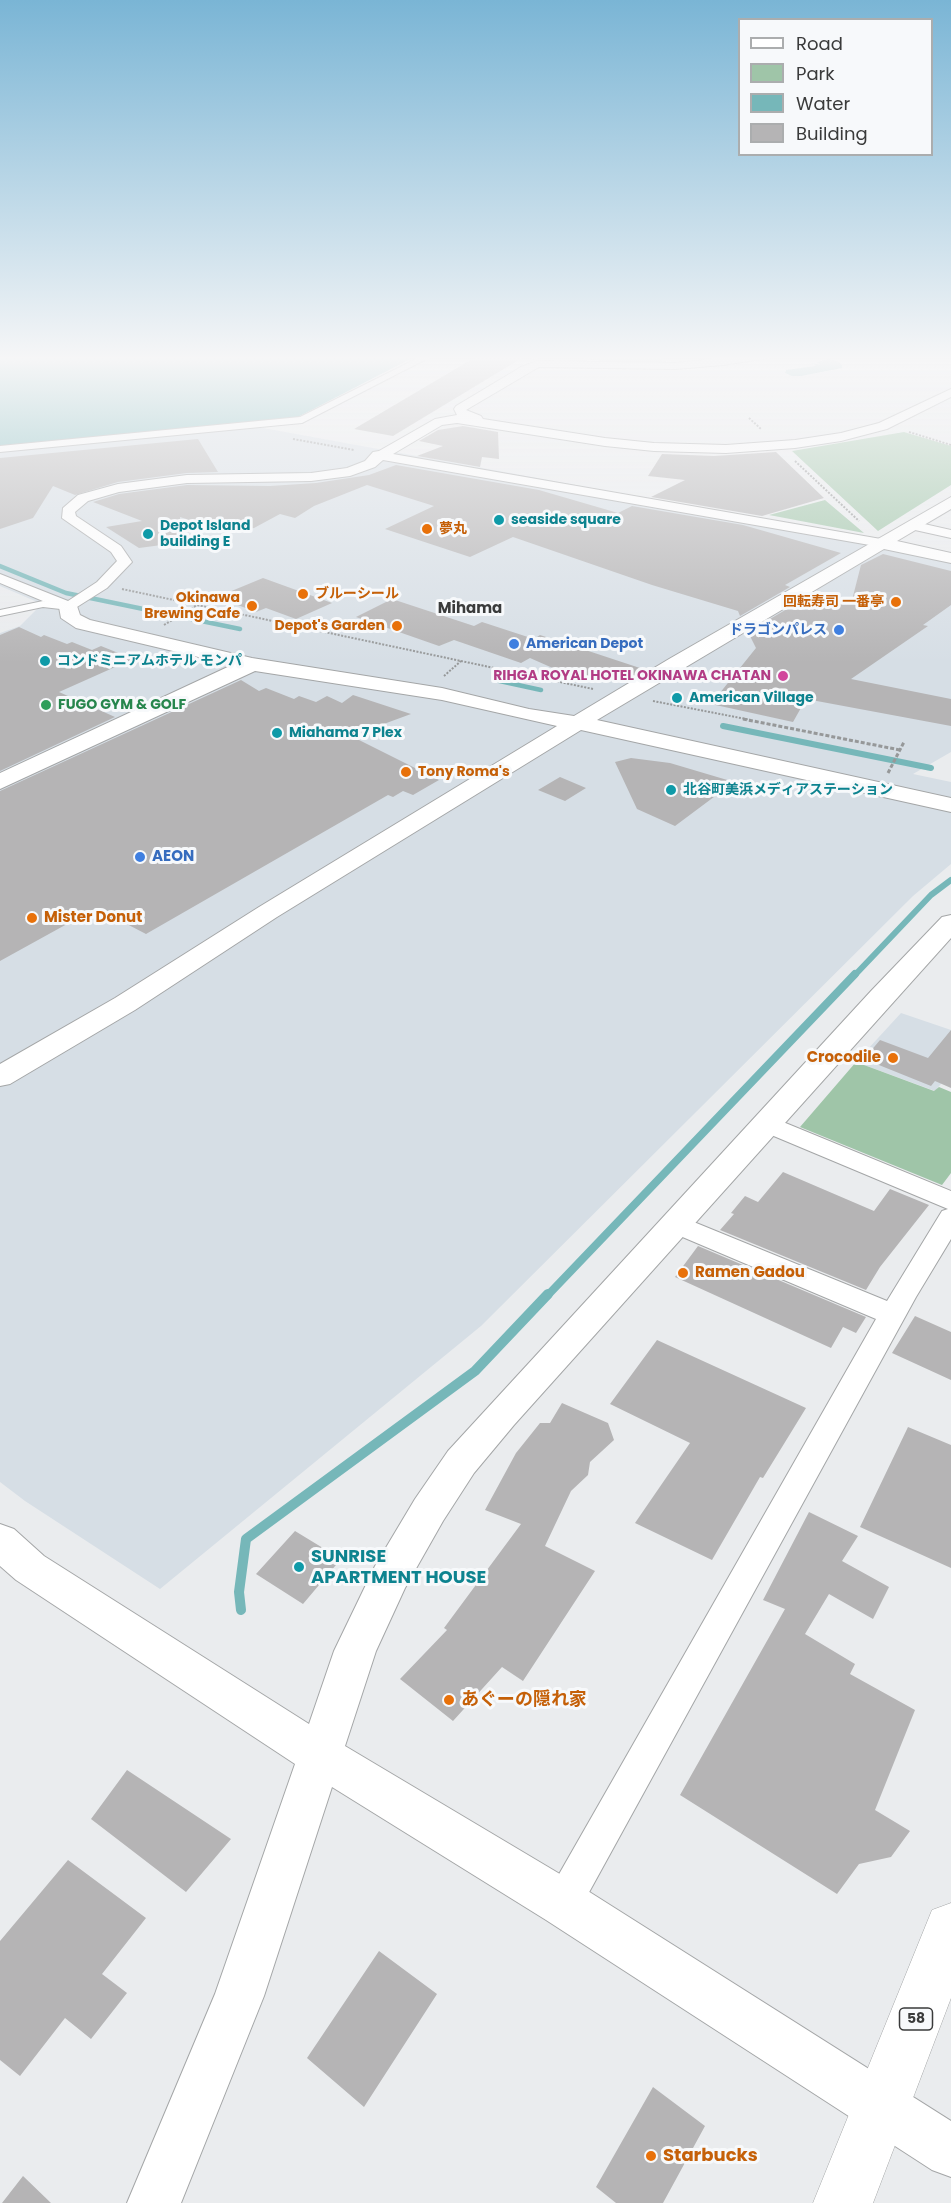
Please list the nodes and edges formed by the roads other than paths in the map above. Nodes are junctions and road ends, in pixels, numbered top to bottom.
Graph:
1 (377, 458) edge
2 (396, 458) edge
3 (951, 502) edge
4 (911, 525) junction
5 (951, 534) edge
6 (881, 543) junction
7 (951, 558) edge
8 (0, 578) edge
9 (69, 607) junction
10 (0, 613) edge
11 (252, 664) junction
12 (579, 722) junction
13 (0, 782) edge
14 (951, 805) edge
15 (951, 923) edge
16 (0, 1077) edge
17 (766, 1123) junction
18 (951, 1201) edge
19 (951, 1217) edge
20 (675, 1224) junction
21 (893, 1315) junction
22 (0, 1541) edge
23 (319, 1753) junction
24 (563, 1903) junction
25 (951, 1929) edge
26 (881, 2108) junction
27 (951, 2151) edge
28 (154, 2203) edge
29 (843, 2203) edge

1 - 9 street
2 - 6 street
3 - 4 street
4 - 5 street
4 - 6 street
6 - 7 street
6 - 12 street
8 - 9 street
9 - 10 street
9 - 11 street
11 - 12 street
11 - 13 street
12 - 14 street
12 - 16 street
15 - 17 street
17 - 18 street
17 - 20 street
19 - 21 street
20 - 21 street
20 - 23 street
21 - 24 street
22 - 23 street
23 - 24 street
23 - 28 street
24 - 26 street
25 - 26 highway, 58
26 - 27 street
26 - 29 highway, 58

